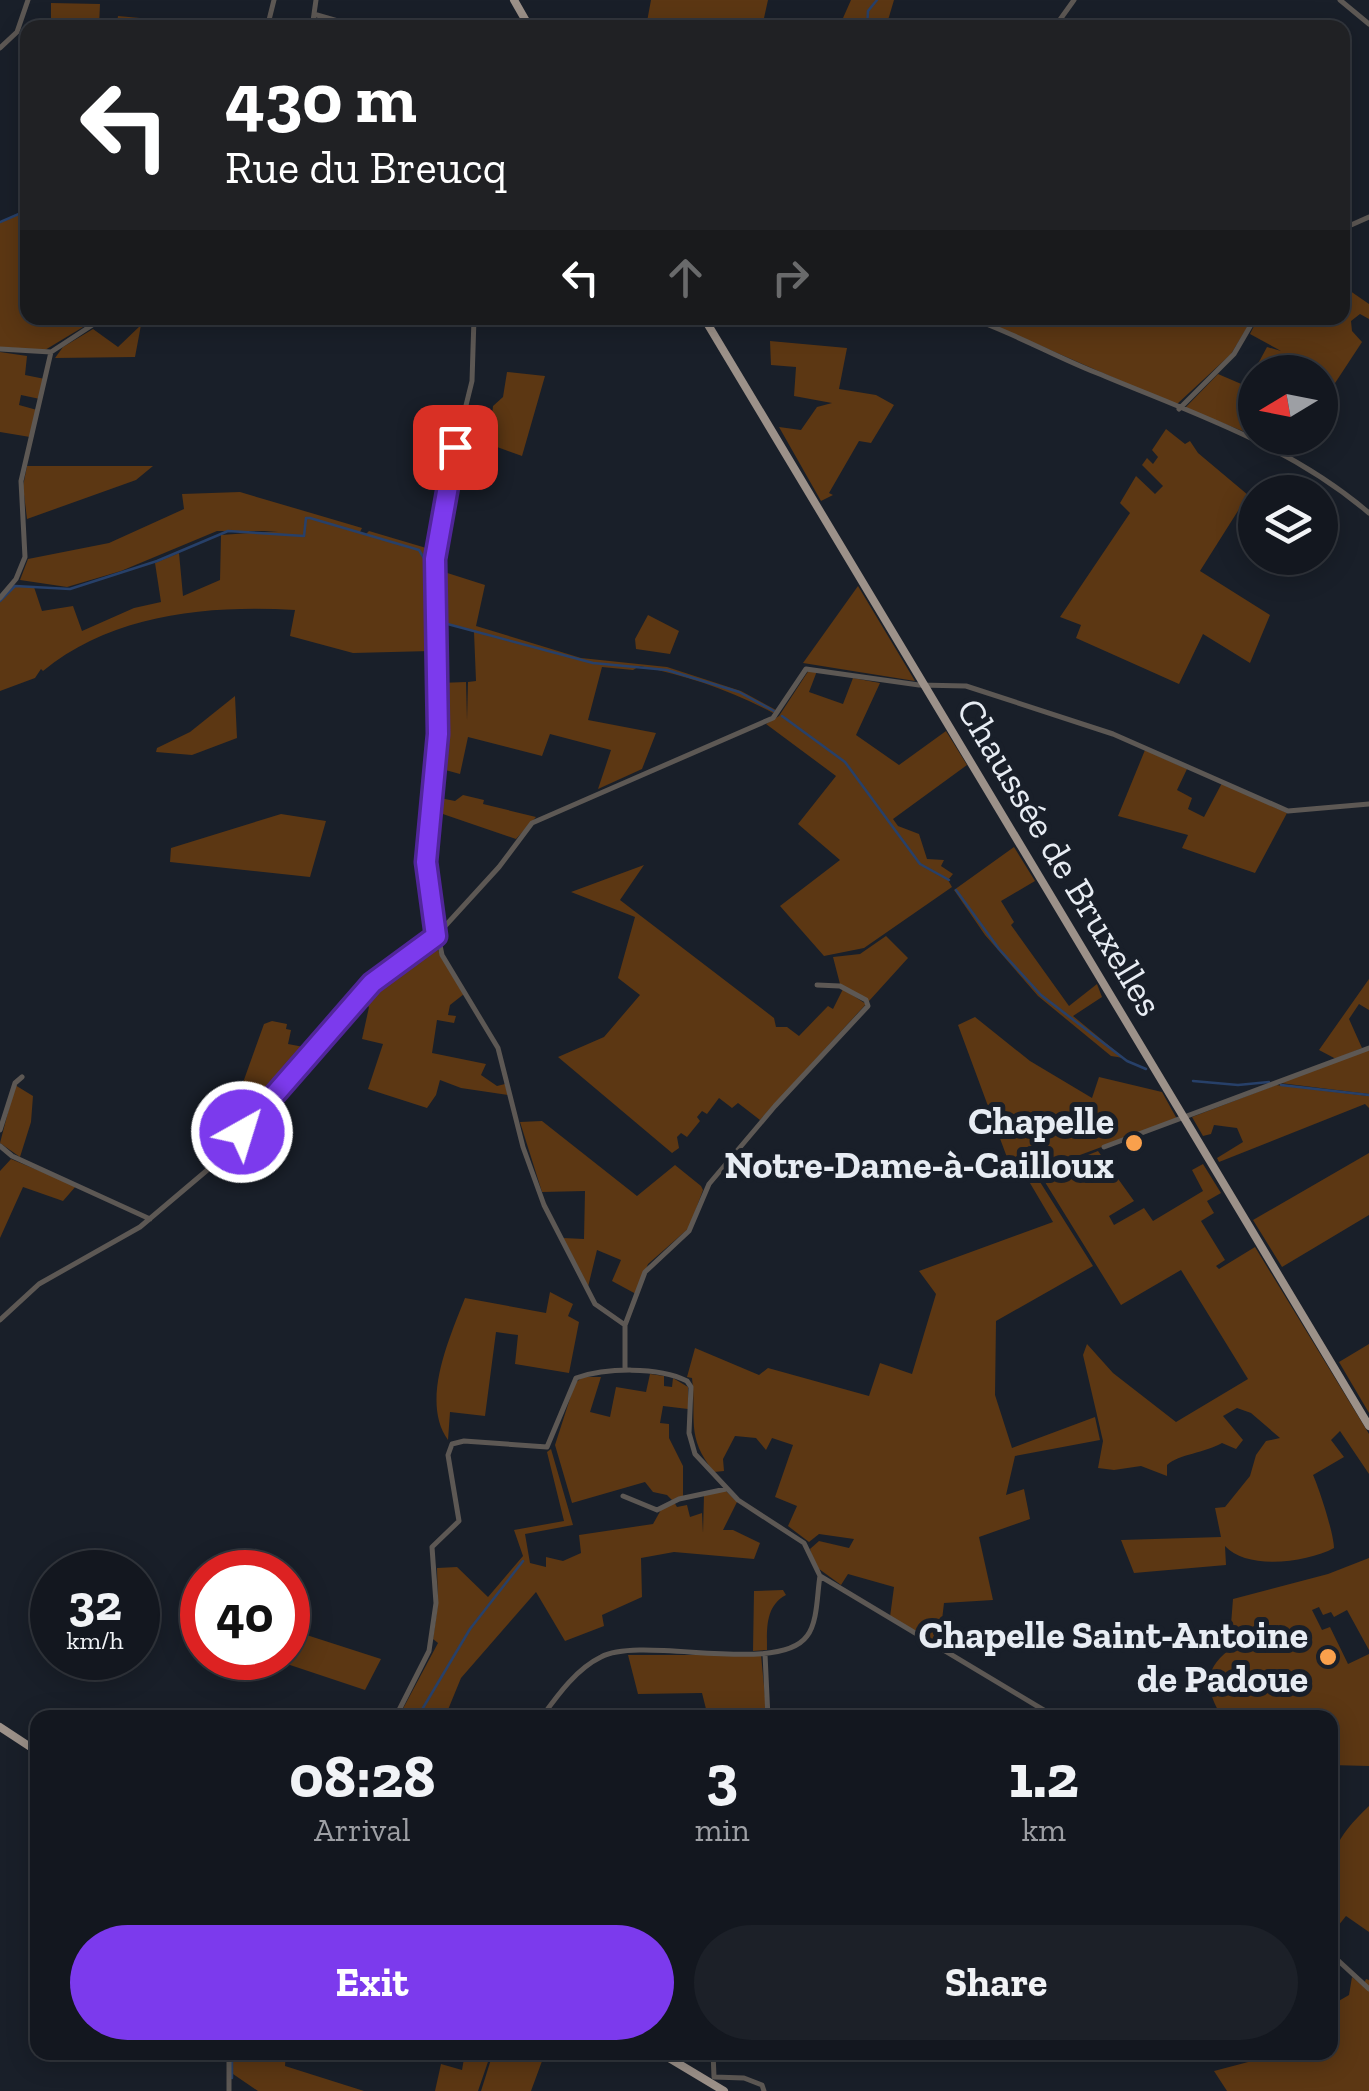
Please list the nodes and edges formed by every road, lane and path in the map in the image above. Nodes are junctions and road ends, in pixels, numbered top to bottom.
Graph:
1 (316, 0) edge
2 (1340, 0) edge
3 (317, 15) junction
4 (315, 20) edge
5 (334, 20) edge
6 (20, 23) edge
7 (1369, 24) edge
8 (0, 48) edge
9 (92, 325) edge
10 (474, 325) edge
11 (708, 325) edge
12 (986, 325) edge
13 (1251, 325) edge
14 (0, 349) edge
15 (51, 352) junction
16 (1179, 409) junction
17 (1369, 513) edge
18 (0, 598) edge
19 (925, 685) junction
20 (1369, 804) edge
21 (436, 936) junction
22 (816, 986) dead end
23 (1369, 1048) edge
24 (22, 1076) dead end
25 (1184, 1118) junction
26 (0, 1130) edge
27 (0, 1146) edge
28 (1104, 1147) dead end
29 (150, 1219) junction
30 (0, 1320) edge
31 (625, 1326) junction
32 (624, 1368) junction
33 (1369, 1426) edge
34 (726, 1488) junction
35 (623, 1496) dead end
36 (820, 1576) junction
37 (765, 1654) junction
38 (399, 1710) edge
39 (547, 1710) edge
40 (768, 1710) edge
41 (1044, 1710) edge
42 (0, 1727) edge
43 (30, 1747) edge
44 (1338, 1960) edge
45 (1369, 1989) edge
46 (229, 2060) edge
47 (674, 2060) edge
48 (713, 2060) edge
49 (712, 2080) junction
50 (228, 2091) edge
51 (724, 2091) edge
52 (764, 2091) edge

1 - 3 street
2 - 7 street
3 - 4 street
3 - 5 street
6 - 8 street
9 - 15 street
10 - 21 street
11 - 19 main road, Chaussée de Bruxelles
12 - 16 street
13 - 16 street
14 - 15 street
15 - 18 street
16 - 17 street
19 - 20 street
19 - 21 street
19 - 25 main road, Chaussée de Bruxelles
21 - 29 street
21 - 31 street
22 - 31 street
23 - 25 street
24 - 26 street
25 - 28 street
25 - 33 main road, Chaussée de Bruxelles
27 - 29 street
29 - 30 street
31 - 32 street
32 - 34 street
32 - 38 street
34 - 35 street
34 - 36 street
36 - 37 street
36 - 41 street
37 - 39 street
37 - 40 street
42 - 43 main road
44 - 45 street
46 - 50 street
47 - 49 main road
48 - 49 street
49 - 51 main road
49 - 52 street

